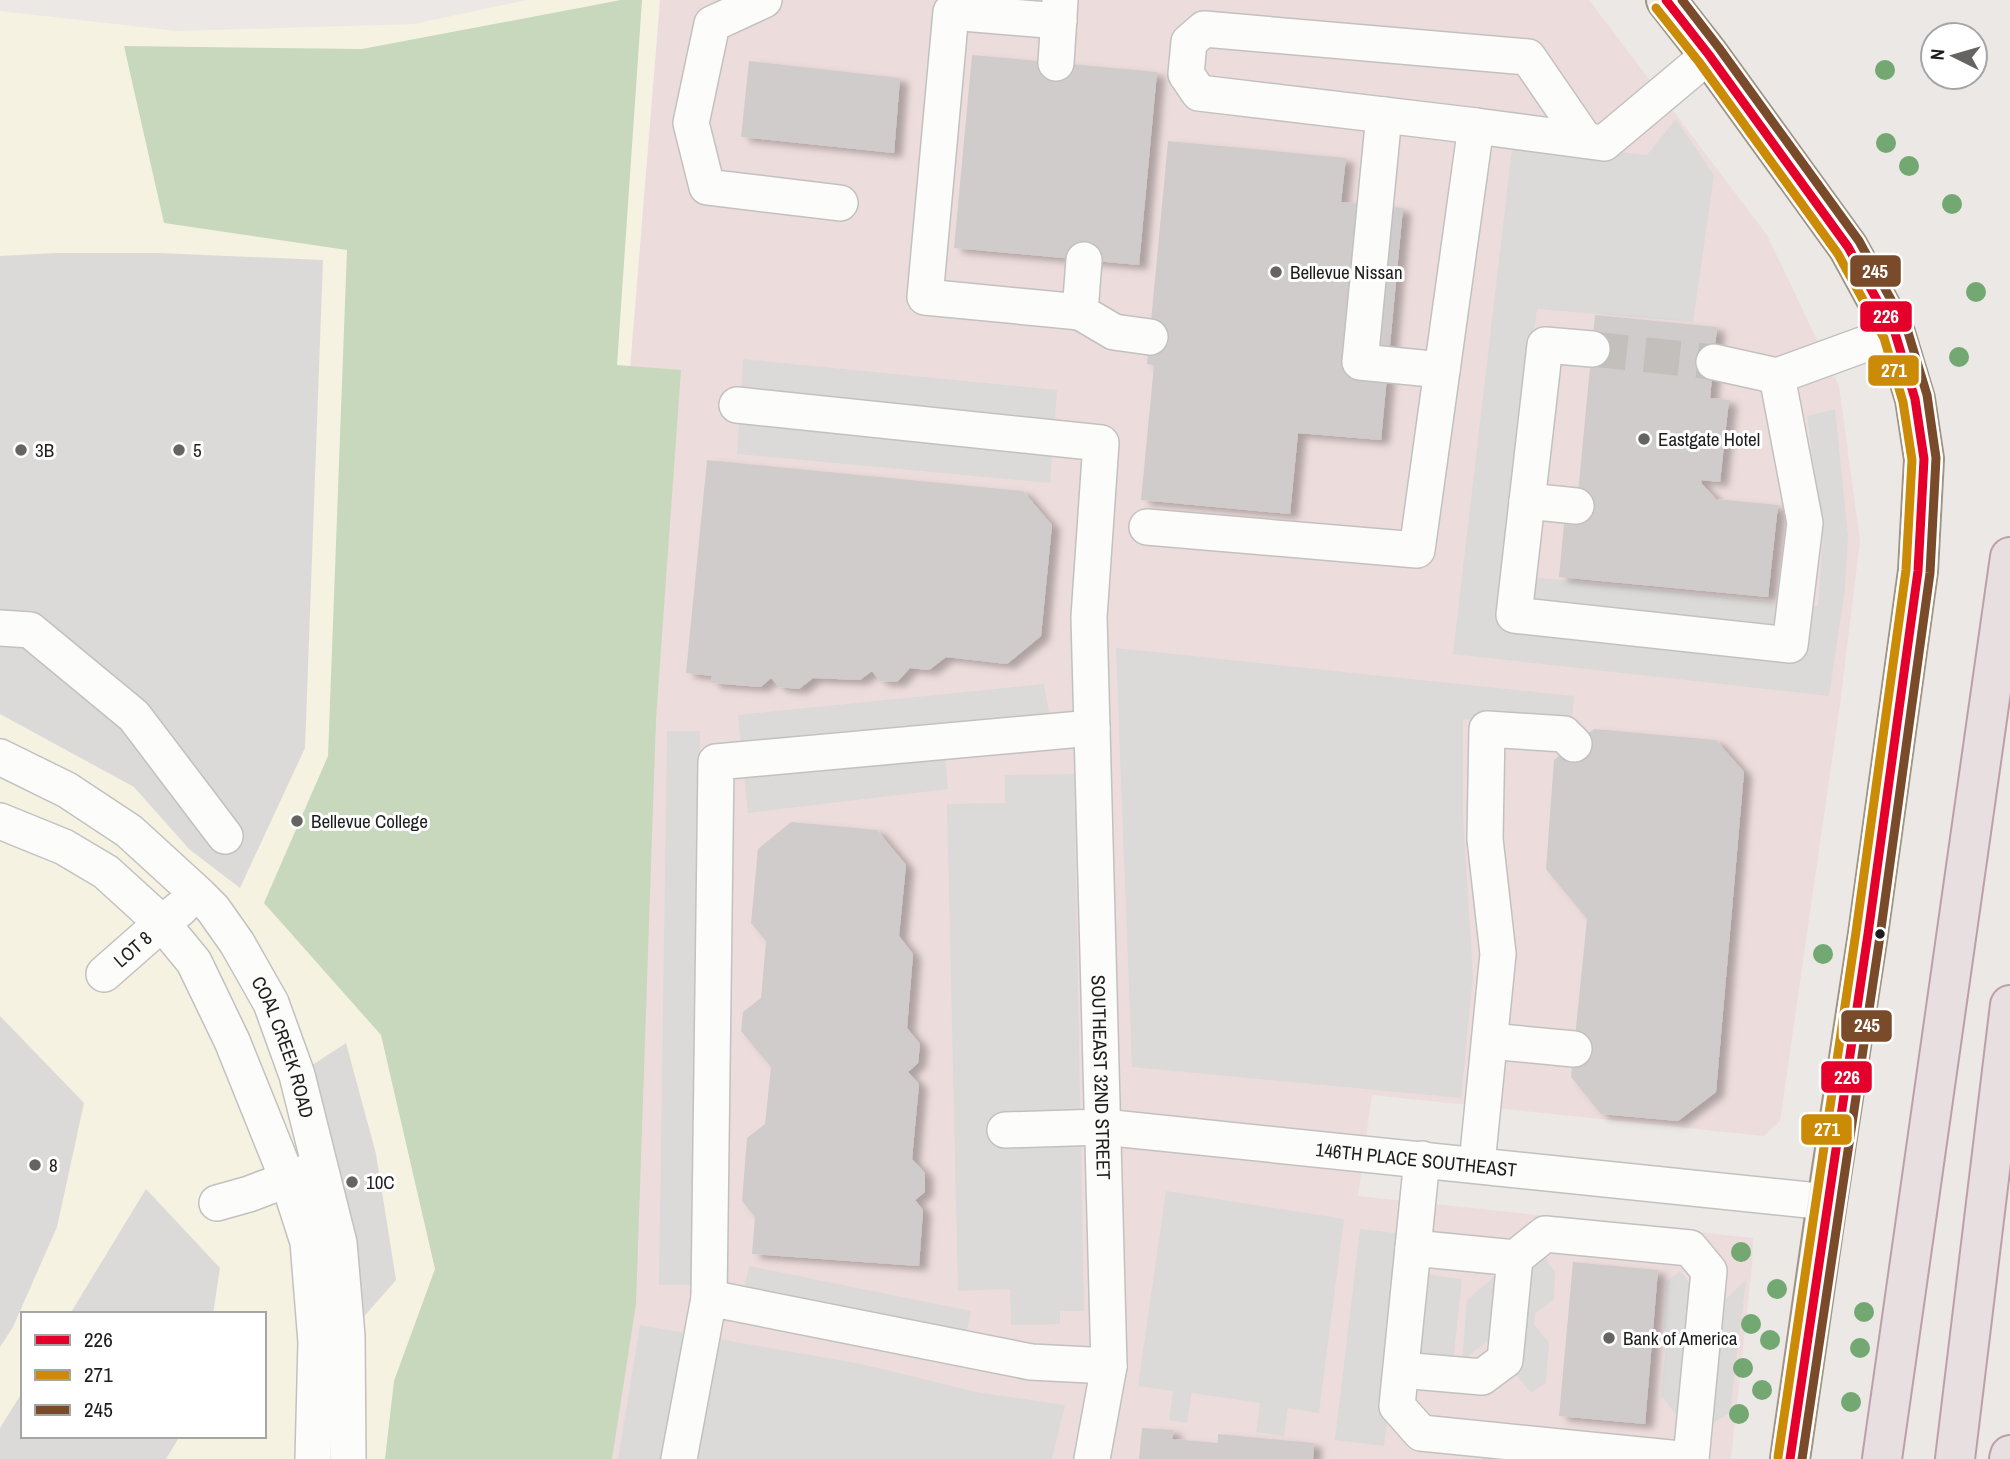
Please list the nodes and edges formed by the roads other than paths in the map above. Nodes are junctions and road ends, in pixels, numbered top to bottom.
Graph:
1 (764, 0) edge
2 (1666, 0) edge
3 (1059, 11) edge
4 (1709, 55) junction
5 (1056, 63) dead end
6 (1384, 115) junction
7 (1476, 126) junction
8 (1585, 140) junction
9 (840, 202) dead end
10 (1084, 260) dead end
11 (1080, 312) junction
12 (1895, 333) junction
13 (1150, 337) dead end
14 (1592, 349) tunnel mouth
15 (1714, 362) tunnel mouth
16 (1442, 370) junction
17 (1777, 376) junction
18 (737, 405) dead end
19 (1527, 501) junction
20 (1576, 506) dead end
21 (1147, 527) dead end
22 (2010, 557) edge
23 (0, 628) edge
24 (1092, 728) junction
25 (1574, 744) dead end
26 (0, 757) edge
27 (0, 821) edge
28 (225, 836) dead end
29 (200, 895) junction
30 (162, 923) junction
31 (104, 974) dead end
32 (2010, 1005) edge
33 (1490, 1041) junction
34 (1574, 1049) dead end
35 (1103, 1127) junction
36 (1005, 1130) dead end
37 (1422, 1159) junction
38 (1477, 1164) junction
39 (320, 1167) junction
40 (288, 1180) junction
41 (1827, 1202) junction
42 (217, 1203) dead end
43 (1413, 1248) junction
44 (1515, 1258) junction
45 (709, 1298) junction
46 (1109, 1366) junction
47 (1401, 1370) junction
48 (313, 1459) edge
49 (348, 1459) edge
50 (679, 1459) edge
51 (1092, 1459) edge
52 (1680, 1459) edge
53 (1691, 1459) edge
54 (1790, 1459) edge
55 (1882, 1459) edge
56 (1955, 1459) edge

1 - 9 street
2 - 4 main road
3 - 5 street
3 - 11 street
4 - 8 street
4 - 12 main road
6 - 7 street
6 - 8 street
6 - 16 street
7 - 8 street
7 - 16 street
10 - 11 street
11 - 13 street
12 - 17 street
12 - 41 main road
14 - 19 street
15 - 17 street
16 - 21 street
17 - 19 street
18 - 24 street, SOUTHEAST 32ND STREET
19 - 20 street
22 - 55 highway
23 - 28 street
24 - 35 street, SOUTHEAST 32ND STREET
24 - 45 street
25 - 33 street
26 - 29 street, COAL CREEK ROAD
27 - 30 street
29 - 30 street, LOT 8
29 - 39 street, COAL CREEK ROAD
30 - 31 street, LOT 8
30 - 40 street
32 - 56 highway
33 - 34 street
33 - 38 street
35 - 36 street, 146TH PLACE SOUTHEAST
35 - 37 street, 146TH PLACE SOUTHEAST
35 - 46 street, SOUTHEAST 32ND STREET
37 - 38 street, 146TH PLACE SOUTHEAST
37 - 43 street
38 - 41 street, 146TH PLACE SOUTHEAST
39 - 40 street
39 - 49 street, COAL CREEK ROAD
40 - 42 street
40 - 48 street
41 - 54 main road
43 - 44 street
43 - 47 street
44 - 47 street
44 - 53 street
45 - 46 street
45 - 50 street
46 - 51 street, SOUTHEAST 32ND STREET
47 - 52 street

